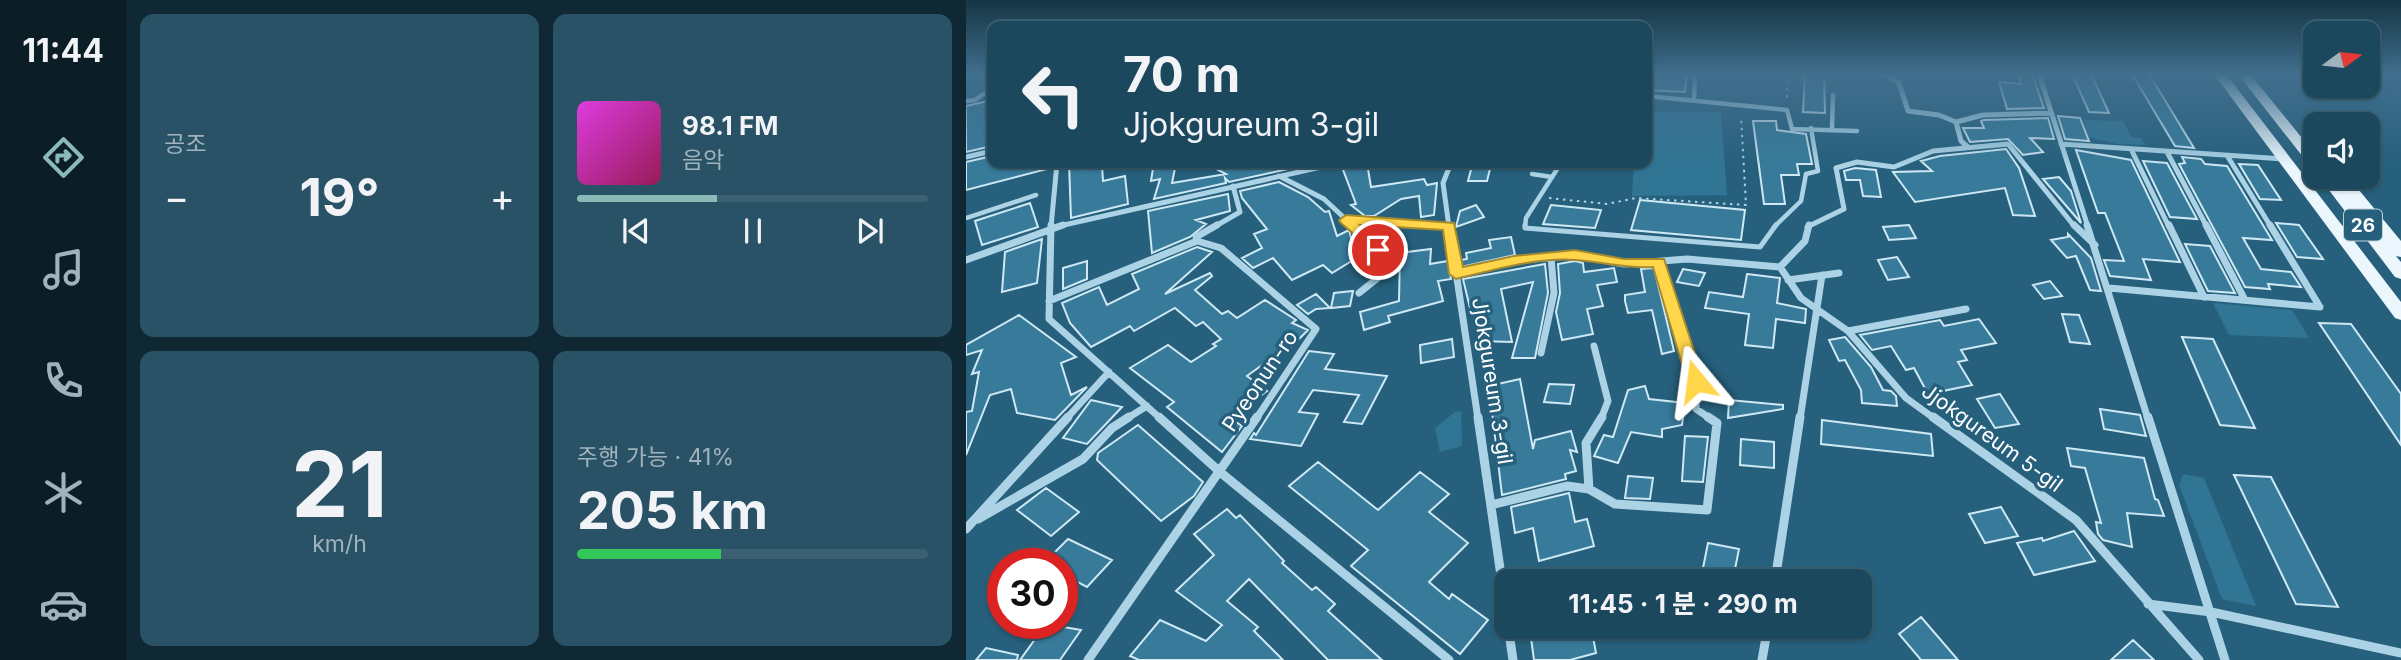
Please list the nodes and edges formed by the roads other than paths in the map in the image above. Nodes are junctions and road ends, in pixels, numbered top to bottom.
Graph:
1 (1731, 105) edge
2 (1833, 105) edge
3 (1906, 105) edge
4 (2049, 105) edge
5 (2243, 105) edge
6 (2256, 105) edge
7 (2269, 105) edge
8 (2284, 105) edge
9 (2052, 113) junction
10 (1956, 122) junction
11 (1811, 128) junction
12 (1832, 129) junction
13 (2303, 129) edge
14 (1857, 131) dead end
15 (2061, 144) junction
16 (1969, 147) junction
17 (2303, 148) edge
18 (2132, 149) junction
19 (987, 152) edge
20 (2167, 152) junction
21 (966, 157) edge
22 (2228, 157) junction
23 (2284, 159) junction
24 (1057, 168) edge
25 (1316, 168) edge
26 (1449, 168) edge
27 (1558, 168) edge
28 (1532, 174) dead end
29 (1279, 176) junction
30 (1552, 177) junction
31 (1233, 186) junction
32 (2335, 189) edge
33 (2351, 189) edge
34 (1036, 195) dead end
35 (966, 218) edge
36 (1346, 220) junction
37 (1449, 226) junction
38 (1051, 228) junction
39 (1198, 241) junction
40 (2095, 245) junction
41 (2401, 252) edge
42 (1551, 257) junction
43 (966, 260) edge
44 (1659, 262) junction
45 (1780, 268) junction
46 (1839, 273) dead end
47 (2401, 273) edge
48 (1456, 274) junction
49 (1822, 275) junction
50 (1788, 280) junction
51 (2109, 288) junction
52 (1359, 293) dead end
53 (2401, 295) edge
54 (2204, 296) junction
55 (2245, 300) junction
56 (1049, 301) junction
57 (1817, 309) junction
58 (1966, 309) dead end
59 (2401, 314) edge
60 (1847, 331) junction
61 (1594, 346) dead end
62 (1541, 353) dead end
63 (1109, 372) junction
64 (1147, 406) junction
65 (1220, 472) junction
66 (1590, 489) junction
67 (1491, 505) junction
68 (969, 526) edge
69 (1500, 569) edge
70 (1777, 569) edge
71 (2147, 604) junction
72 (2211, 612) junction
73 (1510, 639) edge
74 (1766, 639) edge
75 (2401, 653) edge
76 (1088, 660) edge
77 (1449, 660) edge
78 (1513, 660) edge
79 (1762, 660) edge
80 (2199, 660) edge
81 (2225, 660) edge

1 - 11 lane
2 - 12 lane
3 - 10 street
4 - 9 street
5 - 23 main road
6 - 53 main road, 26
7 - 17 main road
8 - 13 main road
9 - 10 street
9 - 15 street
10 - 16 street
11 - 12 lane
11 - 30 lane
12 - 14 lane
15 - 18 street
15 - 40 street
16 - 40 street
16 - 45 street
18 - 20 street
18 - 54 street
19 - 21 street
20 - 22 street
20 - 55 street
22 - 23 street
22 - 55 street
23 - 59 main road
24 - 38 street
25 - 29 street
26 - 37 street
27 - 30 lane
28 - 30 lane
29 - 31 street
29 - 36 street
31 - 38 street
31 - 39 street
32 - 47 main road, 26
33 - 41 main road
34 - 35 lane
36 - 37 street
36 - 52 street
37 - 48 street
38 - 43 street
38 - 56 street
39 - 56 street
39 - 65 street, Pyeonun-ro
40 - 51 street
42 - 44 street, Jjokgureum 3-gil
42 - 48 street, Jjokgureum 3-gil
42 - 62 street
44 - 45 street, Jjokgureum 3-gil
44 - 66 street
45 - 50 street
46 - 49 street
48 - 67 street, Jjokgureum 3-gil
49 - 50 street
49 - 57 street
50 - 57 street
51 - 54 street
51 - 72 street
54 - 55 street
56 - 63 street
57 - 60 street
57 - 70 street
58 - 60 street
60 - 71 street, Jjokgureum 5-gil
61 - 66 street
63 - 64 street
63 - 68 street
64 - 65 street
64 - 68 street
65 - 76 street, Pyeonun-ro
65 - 77 street
66 - 67 street
67 - 69 street, Jjokgureum 3-gil
71 - 72 street
71 - 80 street, Jjokgureum 5-gil
72 - 75 street
72 - 81 street
73 - 78 street
74 - 79 street

